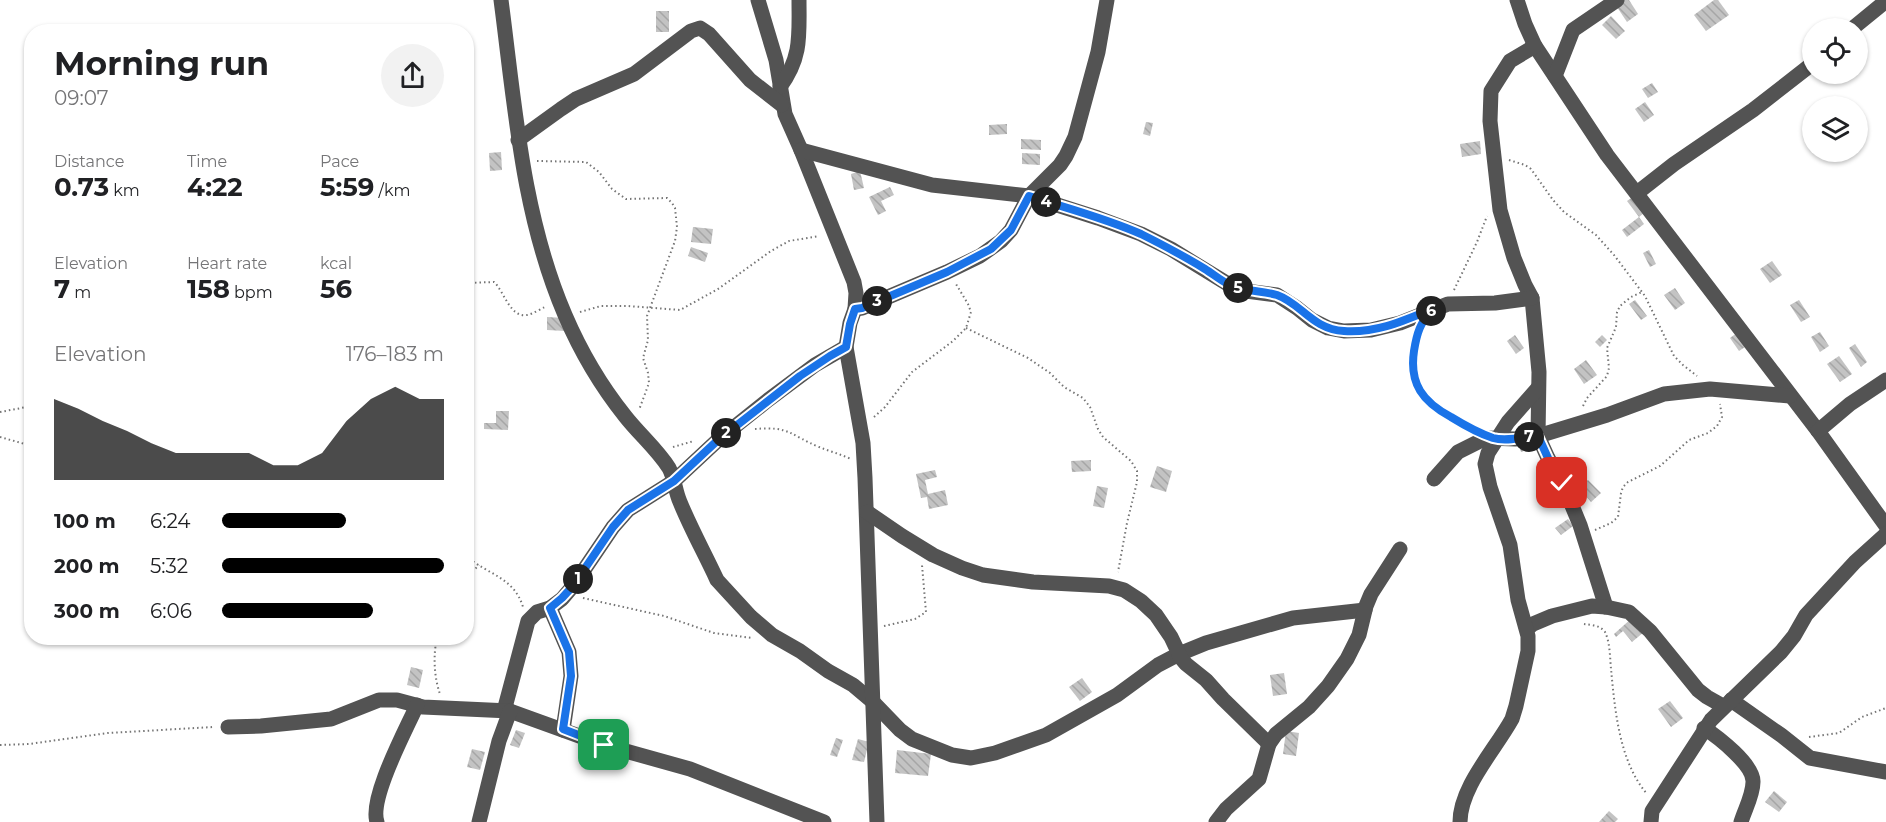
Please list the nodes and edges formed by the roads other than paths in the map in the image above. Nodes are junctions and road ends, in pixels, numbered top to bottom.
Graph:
1 (501, 0) edge
2 (758, 0) edge
3 (799, 0) edge
4 (1107, 0) edge
5 (1517, 0) edge
6 (1617, 0) edge
7 (1886, 1) edge
8 (1865, 18) edge
9 (1535, 46) junction
10 (1802, 72) edge
11 (1555, 76) junction
12 (780, 87) junction
13 (782, 105) junction
14 (519, 140) junction
15 (801, 150) junction
16 (1637, 193) junction
17 (1029, 196) junction
18 (1532, 298) junction
19 (855, 309) junction
20 (846, 347) junction
21 (1886, 380) edge
22 (1538, 388) junction
23 (1790, 396) junction
24 (1818, 430) junction
25 (1538, 436) junction
26 (1496, 438) junction
27 (1434, 479) dead end
28 (674, 481) junction
29 (867, 512) junction
30 (1886, 526) edge
31 (1886, 534) edge
32 (1400, 549) dead end
33 (1606, 607) junction
34 (550, 608) junction
35 (1365, 610) junction
36 (1527, 629) junction
37 (1179, 654) junction
38 (872, 701) junction
39 (1727, 703) junction
40 (417, 705) junction
41 (507, 711) junction
42 (228, 727) road end
43 (1704, 728) junction
44 (563, 729) junction
45 (1269, 744) junction
46 (1886, 771) edge
47 (880, 821) edge
48 (377, 822) edge
49 (479, 822) edge
50 (824, 822) edge
51 (1216, 822) edge
52 (1460, 822) edge
53 (1652, 822) edge
54 (1741, 822) edge

1 - 14 street
2 - 12 street
3 - 12 street
4 - 17 street
5 - 9 street
6 - 11 street
7 - 8 street
9 - 11 street
9 - 18 street
10 - 16 street
11 - 16 street
12 - 13 street
13 - 14 street
13 - 15 street
14 - 28 street
15 - 17 street
15 - 19 street
16 - 23 street
17 - 18 street
17 - 19 street
18 - 22 street
19 - 20 street
20 - 28 street
20 - 29 street
21 - 24 street
22 - 25 street
22 - 26 street
23 - 24 street
23 - 25 street
24 - 30 street
25 - 26 street
25 - 33 street
26 - 27 street
26 - 36 street
28 - 34 street
28 - 38 street
29 - 37 street
29 - 38 street
31 - 39 street
32 - 35 street
33 - 36 street
33 - 39 street
34 - 41 street
34 - 44 street
35 - 37 street
35 - 45 street
36 - 52 street
37 - 38 street
37 - 45 street
38 - 47 street
39 - 43 street
39 - 46 street
40 - 41 street
40 - 42 street
40 - 48 street
41 - 44 street
41 - 49 street
43 - 53 street
43 - 54 street
44 - 50 street
45 - 51 street

